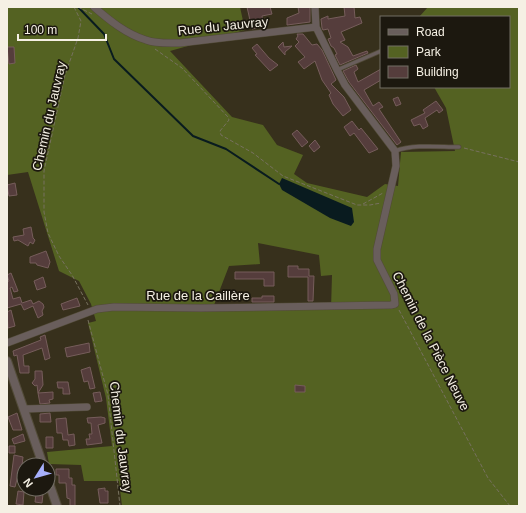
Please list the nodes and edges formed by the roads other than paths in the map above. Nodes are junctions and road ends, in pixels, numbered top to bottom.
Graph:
1 (94, 7) edge
2 (315, 7) edge
3 (316, 27) junction
4 (380, 51) edge
5 (337, 70) junction
6 (459, 147) road end
7 (395, 151) junction
8 (396, 304) joint
9 (7, 343) edge
10 (7, 361) edge
11 (87, 407) dead end
12 (24, 409) junction
13 (40, 457) edge

1 - 3 street, Rue du Jauvray
2 - 3 street
3 - 5 street
4 - 5 lane
5 - 7 street
6 - 7 lane
7 - 8 street, Chemin de la Pièce Neuve
8 - 9 street, Rue de la Caillère
10 - 12 street
11 - 12 street
12 - 13 street

